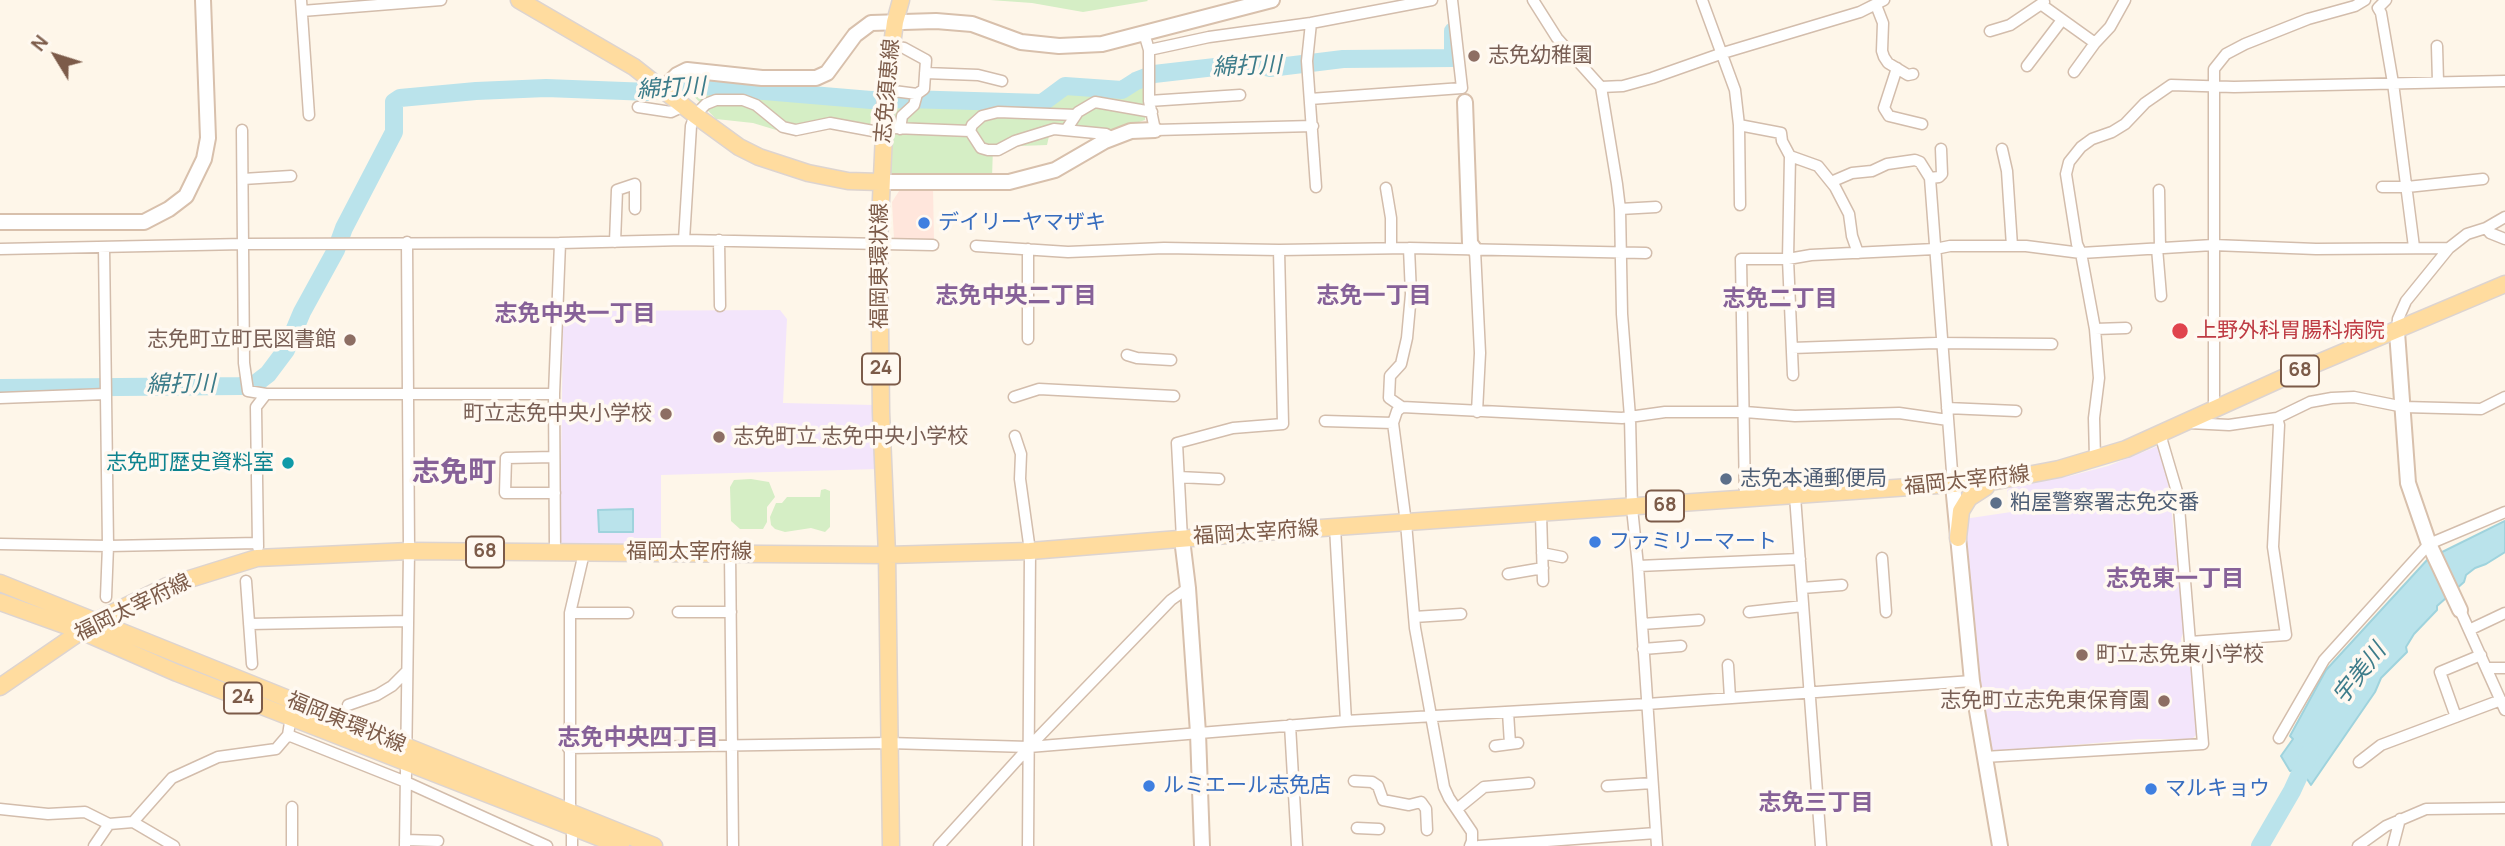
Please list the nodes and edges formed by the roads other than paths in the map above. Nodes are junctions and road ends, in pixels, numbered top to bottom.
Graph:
1 (203, 0) edge
2 (441, 0) edge
3 (519, 0) edge
4 (901, 0) edge
5 (1272, 0) edge
6 (1432, 0) edge
7 (1452, 0) edge
8 (1533, 0) edge
9 (1702, 0) edge
10 (2125, 0) edge
11 (2365, 0) edge
12 (2386, 0) edge
13 (1880, 2) edge
14 (2044, 2) edge
15 (301, 5) edge
16 (2062, 20) junction
17 (895, 22) junction
18 (1311, 23) junction
19 (1990, 31) dead end
20 (1144, 33) junction
21 (2095, 43) junction
22 (892, 46) junction
23 (2437, 46) dead end
24 (1149, 50) junction
25 (1723, 53) junction
26 (2027, 66) dead end
27 (1897, 68) junction
28 (2074, 72) dead end
29 (925, 73) junction
30 (1913, 74) dead end
31 (1002, 81) dead end
32 (2505, 81) edge
33 (2438, 82) junction
34 (2393, 83) junction
35 (1601, 87) junction
36 (2213, 87) junction
37 (663, 89) junction
38 (886, 90) junction
39 (918, 94) junction
40 (1240, 95) dead end
41 (1310, 99) junction
42 (1149, 101) junction
43 (1465, 103) dead end
44 (638, 107) dead end
45 (689, 111) junction
46 (1152, 112) junction
47 (309, 115) dead end
48 (1076, 115) junction
49 (1922, 124) dead end
50 (1739, 125) junction
51 (1313, 127) junction
52 (242, 130) dead end
53 (892, 130) junction
54 (1066, 130) junction
55 (1155, 130) junction
56 (970, 131) junction
57 (1114, 138) junction
58 (1941, 149) dead end
59 (2002, 149) dead end
60 (1790, 156) junction
61 (290, 176) dead end
62 (1930, 178) junction
63 (243, 179) junction
64 (2483, 179) dead end
65 (881, 182) junction
66 (1831, 182) junction
67 (1316, 187) dead end
68 (2382, 187) dead end
69 (2407, 187) junction
70 (1386, 188) dead end
71 (2159, 190) dead end
72 (1740, 205) dead end
73 (1656, 207) dead end
74 (635, 209) dead end
75 (1620, 209) junction
76 (2505, 217) edge
77 (0, 222) edge
78 (2486, 228) junction
79 (2505, 239) edge
80 (684, 240) junction
81 (719, 240) junction
82 (407, 242) junction
83 (615, 242) junction
84 (560, 243) junction
85 (878, 243) junction
86 (244, 244) junction
87 (933, 244) dead end
88 (976, 246) dead end
89 (2012, 246) junction
90 (2213, 246) junction
91 (104, 247) junction
92 (2414, 247) junction
93 (1391, 248) junction
94 (1409, 248) junction
95 (2159, 248) junction
96 (2449, 248) junction
97 (0, 249) edge
98 (1028, 249) junction
99 (1935, 249) junction
100 (1279, 250) junction
101 (1475, 250) junction
102 (1646, 253) dead end
103 (1858, 253) junction
104 (2081, 253) junction
105 (1621, 254) junction
106 (1788, 259) junction
107 (2505, 284) edge
108 (2161, 296) dead end
109 (720, 306) dead end
110 (2126, 328) dead end
111 (2095, 329) junction
112 (2397, 331) junction
113 (1028, 339) dead end
114 (1942, 344) junction
115 (2052, 344) dead end
116 (1792, 348) junction
117 (1127, 355) dead end
118 (1171, 360) dead end
119 (1793, 374) dead end
120 (106, 394) junction
121 (267, 394) junction
122 (407, 394) junction
123 (554, 394) junction
124 (1174, 396) dead end
125 (1014, 397) dead end
126 (2505, 397) edge
127 (0, 398) edge
128 (1402, 407) junction
129 (2404, 407) junction
130 (1947, 408) junction
131 (2214, 410) junction
132 (2016, 411) dead end
133 (1477, 412) junction
134 (1745, 412) junction
135 (1630, 417) junction
136 (2277, 418) junction
137 (1948, 419) junction
138 (1325, 421) dead end
139 (1393, 423) junction
140 (2185, 423) junction
141 (2160, 434) junction
142 (1016, 436) dead end
143 (554, 457) junction
144 (2095, 458) junction
145 (1179, 477) junction
146 (1219, 479) dead end
147 (1988, 483) junction
148 (1953, 485) junction
149 (555, 493) junction
150 (1795, 496) junction
151 (1745, 499) junction
152 (1632, 508) junction
153 (2505, 512) edge
154 (1541, 514) junction
155 (1406, 523) junction
156 (1335, 527) junction
157 (1958, 537) junction
158 (1182, 539) junction
159 (0, 544) edge
160 (108, 546) junction
161 (258, 550) junction
162 (2432, 550) junction
163 (409, 551) junction
164 (1030, 551) junction
165 (555, 552) junction
166 (730, 552) junction
167 (584, 553) junction
168 (1542, 553) junction
169 (887, 555) junction
170 (1562, 557) dead end
171 (1882, 558) dead end
172 (1800, 559) junction
173 (1638, 566) junction
174 (1543, 568) junction
175 (1508, 574) dead end
176 (246, 581) dead end
177 (1543, 581) dead end
178 (0, 583) edge
179 (1842, 585) dead end
180 (1188, 588) junction
181 (1802, 589) junction
182 (106, 597) dead end
183 (0, 602) edge
184 (1803, 606) junction
185 (2460, 610) joint
186 (678, 612) dead end
187 (731, 612) junction
188 (1749, 612) dead end
189 (1886, 612) dead end
190 (570, 613) junction
191 (628, 613) dead end
192 (2505, 613) edge
193 (1461, 614) dead end
194 (1414, 617) junction
195 (1699, 620) dead end
196 (96, 621) junction
197 (408, 621) junction
198 (249, 624) junction
199 (1642, 625) junction
200 (2469, 630) junction
201 (81, 631) junction
202 (2190, 642) junction
203 (1681, 646) dead end
204 (1643, 649) junction
205 (2482, 655) junction
206 (252, 664) dead end
207 (1728, 665) dead end
208 (2487, 668) junction
209 (2505, 668) edge
210 (407, 671) junction
211 (1972, 681) junction
212 (0, 687) edge
213 (1810, 692) junction
214 (1730, 698) junction
215 (1647, 704) junction
216 (348, 705) dead end
217 (2503, 705) edge
218 (1508, 712) junction
219 (291, 716) junction
220 (1431, 717) junction
221 (2456, 717) junction
222 (1346, 720) junction
223 (1290, 725) junction
224 (1198, 733) junction
225 (288, 735) junction
226 (2279, 738) dead end
227 (889, 743) junction
228 (1495, 746) dead end
229 (734, 747) junction
230 (1029, 747) junction
231 (568, 748) junction
232 (406, 755) junction
233 (1984, 757) junction
234 (2359, 762) dead end
235 (1354, 781) dead end
236 (406, 782) junction
237 (1529, 783) dead end
238 (1652, 783) junction
239 (1607, 786) dead end
240 (292, 807) dead end
241 (2505, 808) edge
242 (1457, 809) junction
243 (0, 810) edge
244 (571, 818) junction
245 (2400, 819) junction
246 (133, 822) junction
247 (109, 824) junction
248 (1357, 828) dead end
249 (1379, 829) dead end
250 (1427, 830) dead end
251 (1656, 834) junction
252 (438, 841) dead end
253 (405, 843) edge
254 (94, 846) edge
255 (174, 846) edge
256 (292, 846) edge
257 (547, 846) edge
258 (572, 846) edge
259 (621, 846) edge
260 (654, 846) edge
261 (733, 846) edge
262 (891, 846) edge
263 (939, 846) edge
264 (1028, 846) edge
265 (1202, 846) edge
266 (1297, 846) edge
267 (1470, 846) edge
268 (1479, 846) edge
269 (1657, 846) edge
270 (1821, 846) edge
271 (2000, 846) edge
272 (2358, 846) edge
273 (2393, 846) edge

1 - 77 street
2 - 15 street
3 - 37 main road, 福岡東環状線
4 - 17 main road, 志免須恵線
5 - 20 street
6 - 18 street
7 - 41 street
8 - 35 street
9 - 25 street
10 - 21 street
11 - 36 street
12 - 34 street
13 - 25 street
13 - 27 street
14 - 16 street
14 - 19 street
15 - 47 street
16 - 21 street
16 - 26 street
17 - 20 street
17 - 22 main road, 志免須恵線
17 - 37 street
18 - 24 street
18 - 41 street
20 - 24 street
21 - 28 street
22 - 29 street
22 - 38 main road, 志免須恵線
23 - 33 street
24 - 42 street
25 - 35 street
25 - 50 street
27 - 30 street
27 - 49 street
29 - 31 street
29 - 39 street
32 - 33 street
33 - 34 street
34 - 36 street
34 - 69 street
35 - 75 street
36 - 90 street
36 - 104 street
37 - 45 main road, 福岡東環状線
38 - 39 street
38 - 53 main road, 志免須恵線
39 - 53 street
40 - 42 street
41 - 51 street
42 - 46 street
43 - 101 street
44 - 45 street
45 - 53 street
45 - 65 main road, 福岡東環状線
45 - 80 street
46 - 48 street
46 - 55 street
48 - 54 street
48 - 56 street
50 - 60 street
50 - 72 street
51 - 55 street
51 - 67 street
52 - 63 street
53 - 56 street
53 - 65 main road, 志免須恵線
54 - 56 street
54 - 57 street
55 - 57 street
57 - 65 street
58 - 62 street
59 - 89 street
60 - 66 street
60 - 106 street
61 - 63 street
62 - 66 street
62 - 99 street
63 - 86 street
64 - 69 street
65 - 85 main road, 福岡東環状線 / 24
66 - 103 street
68 - 69 street
69 - 92 street
70 - 93 street
71 - 95 street
73 - 75 street
74 - 83 street
75 - 105 street
76 - 78 street
78 - 79 street
78 - 96 street
80 - 81 street
80 - 83 street
81 - 85 street
81 - 109 street
82 - 84 street
82 - 86 street
82 - 122 street
83 - 84 street
84 - 123 street
85 - 87 street
85 - 169 main road, 福岡東環状線 / 24
86 - 91 street
86 - 121 street
88 - 98 street
89 - 99 street
89 - 104 street
90 - 92 street
90 - 95 street
90 - 131 street
91 - 97 street
91 - 120 street
92 - 96 street
93 - 94 street
93 - 100 street
94 - 101 street
94 - 128 street
95 - 104 street
95 - 108 street
96 - 112 street
98 - 100 street
98 - 113 street
99 - 103 street
99 - 114 street
100 - 145 street
101 - 105 street
101 - 133 street
102 - 105 street
103 - 106 street
104 - 111 street
105 - 135 street
106 - 116 street
106 - 134 street
107 - 112 main road, 福岡太宰府線 / 68
110 - 111 street
111 - 144 street
112 - 129 street
112 - 131 main road, 福岡太宰府線 / 68
114 - 115 street
114 - 116 street
114 - 130 street
116 - 119 street
117 - 118 street
120 - 127 street
120 - 160 street
121 - 122 street
121 - 161 street
122 - 123 street
122 - 163 street
123 - 143 street
124 - 125 street
126 - 129 street
128 - 133 street
128 - 139 street
129 - 136 street
129 - 162 street
130 - 132 street
130 - 137 street
131 - 140 main road, 福岡太宰府線 / 68
133 - 135 street
134 - 135 street
134 - 137 street
134 - 151 street
135 - 152 street
136 - 140 street
136 - 202 street
137 - 148 street
138 - 139 street
139 - 155 street
140 - 141 main road, 福岡太宰府線 / 68
141 - 144 main road, 福岡太宰府線 / 68
141 - 202 street
142 - 164 street
143 - 149 street
143 - 149 street
144 - 147 main road, 福岡太宰府線 / 68
145 - 146 street
145 - 158 street
147 - 148 main road, 福岡太宰府線 / 68
147 - 157 main road
148 - 150 main road, 福岡太宰府線 / 68
148 - 157 street
149 - 165 street
150 - 151 main road, 福岡太宰府線 / 68
150 - 172 street
151 - 152 main road, 福岡太宰府線 / 68
152 - 154 main road, 福岡太宰府線 / 68
152 - 173 street
153 - 162 street
154 - 155 main road, 福岡太宰府線 / 68
154 - 168 street
155 - 156 main road, 福岡太宰府線 / 68
155 - 194 street
156 - 158 main road, 福岡太宰府線 / 68
156 - 222 street
157 - 211 street
158 - 164 main road, 福岡太宰府線 / 68
158 - 180 street
159 - 160 street
160 - 161 street
160 - 182 street
161 - 163 main road, 福岡太宰府線 / 68
161 - 196 main road, 福岡太宰府線 / 68
162 - 185 street
162 - 226 street
163 - 165 main road, 福岡太宰府線 / 68
163 - 197 street
164 - 169 main road, 福岡太宰府線 / 68
164 - 230 street
165 - 167 main road, 福岡太宰府線 / 68
166 - 167 main road, 福岡太宰府線 / 68
166 - 169 main road, 福岡太宰府線 / 68
166 - 187 street
167 - 190 street
168 - 170 street
168 - 174 street
169 - 227 main road, 福岡東環状線 / 24
171 - 189 street
172 - 173 street
172 - 181 street
173 - 199 street
174 - 175 street
174 - 177 street
176 - 198 street
178 - 196 main road, 福岡東環状線 / 24
179 - 181 street
180 - 224 street
180 - 230 street
181 - 184 street
183 - 201 main road, 福岡東環状線 / 24
184 - 188 street
184 - 213 street
185 - 200 street
186 - 187 street
187 - 229 street
190 - 191 street
190 - 231 street
192 - 200 street
193 - 194 street
194 - 220 street
195 - 199 street
196 - 201 main road, 福岡太宰府線 / 68
196 - 232 main road, 福岡東環状線 / 24
197 - 198 street
197 - 210 street
198 - 206 street
199 - 204 street
200 - 205 street
201 - 212 main road, 福岡太宰府線 / 68
201 - 219 main road, 福岡東環状線 / 24
202 - 233 street
203 - 204 street
204 - 215 street
205 - 208 street
205 - 221 street
207 - 214 street
208 - 209 street
208 - 217 street
210 - 216 street
210 - 232 street
211 - 213 street
211 - 233 street
213 - 214 street
213 - 270 street
214 - 215 street
215 - 218 street
215 - 238 street
217 - 221 street
218 - 220 street
218 - 228 street
219 - 225 street
219 - 232 main road, 福岡東環状線 / 24
220 - 222 street
220 - 242 street
221 - 234 street
222 - 223 street
223 - 224 street
223 - 266 street
224 - 230 street
224 - 265 street
225 - 236 street
225 - 246 street
227 - 229 street
227 - 230 street
227 - 262 main road, 福岡東環状線 / 24
229 - 231 street
229 - 261 street
230 - 263 street
230 - 264 street
231 - 244 street
232 - 236 street
232 - 244 main road, 福岡東環状線 / 24
233 - 271 street
235 - 250 street
236 - 253 street
236 - 257 street
237 - 242 street
238 - 239 street
238 - 251 street
240 - 256 street
241 - 245 street
242 - 267 street
243 - 247 street
244 - 258 street
244 - 259 main road, 福岡東環状線 / 24
244 - 260 main road, 福岡東環状線 / 24
245 - 272 street
245 - 273 street
246 - 247 street
246 - 255 street
247 - 254 street
248 - 249 street
251 - 268 street
251 - 269 street
252 - 253 street

